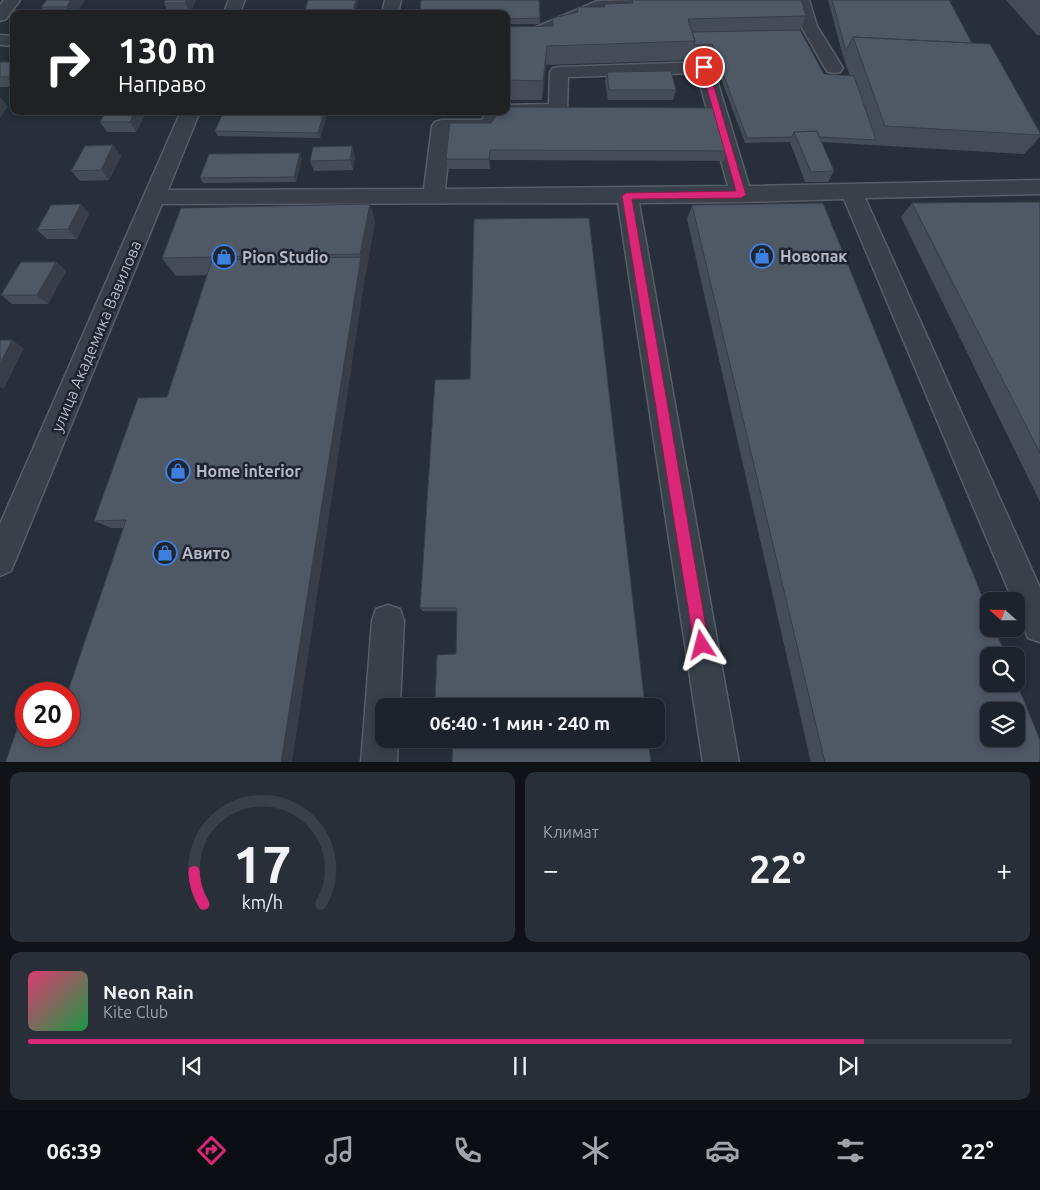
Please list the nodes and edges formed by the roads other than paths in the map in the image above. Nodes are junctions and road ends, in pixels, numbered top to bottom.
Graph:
1 (12, 0) edge
2 (801, 0) edge
3 (655, 4) edge
4 (0, 16) edge
5 (510, 34) edge
6 (834, 68) dead end
7 (510, 111) edge
8 (189, 115) edge
9 (495, 115) edge
10 (1040, 187) edge
11 (852, 192) junction
12 (741, 195) junction
13 (434, 196) junction
14 (626, 196) junction
15 (156, 197) junction
16 (0, 560) edge
17 (388, 621) dead end
18 (1040, 626) edge
19 (379, 762) edge
20 (721, 762) edge

1 - 4 street
2 - 6 street
3 - 5 street
7 - 12 street
8 - 15 street, улица Академика Вавилова
9 - 13 street
10 - 11 street
11 - 12 street
11 - 18 street
12 - 14 street
13 - 14 street
13 - 15 street
14 - 20 street
15 - 16 street, улица Академика Вавилова
17 - 19 street

